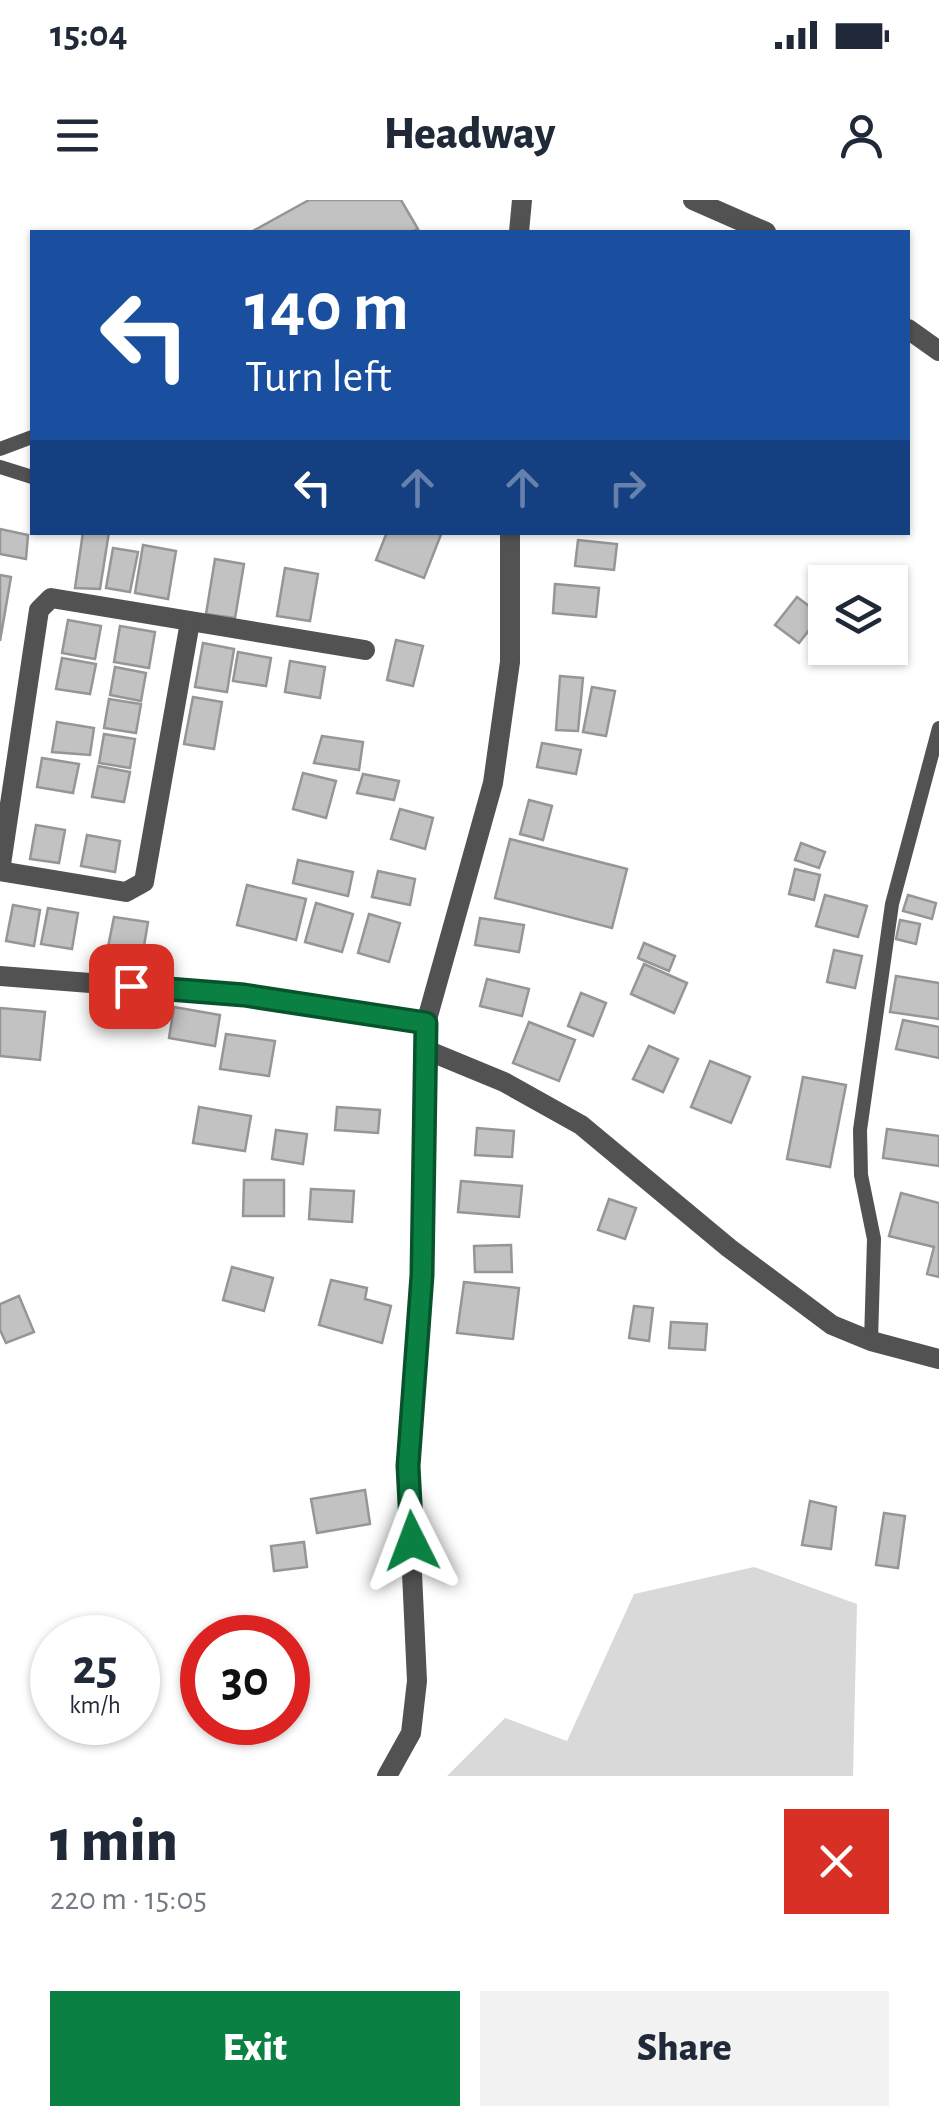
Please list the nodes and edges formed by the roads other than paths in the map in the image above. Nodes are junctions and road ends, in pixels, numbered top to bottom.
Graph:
1 (522, 200) edge
2 (693, 200) edge
3 (519, 230) edge
4 (761, 230) edge
5 (910, 330) edge
6 (939, 351) edge
7 (30, 438) edge
8 (0, 450) edge
9 (0, 466) edge
10 (30, 476) edge
11 (510, 535) edge
12 (190, 622) junction
13 (366, 650) dead end
14 (939, 728) edge
15 (0, 870) edge
16 (0, 976) edge
17 (426, 1023) junction
18 (424, 1049) junction
19 (870, 1342) junction
20 (939, 1359) edge
21 (387, 1776) edge

1 - 3 street
2 - 4 street
5 - 6 street
7 - 8 lane
9 - 10 lane
11 - 17 street
12 - 13 street
12 - 15 street
12 - 15 street
14 - 19 lane
16 - 17 street
17 - 18 street
18 - 19 street
18 - 21 street
19 - 20 street

